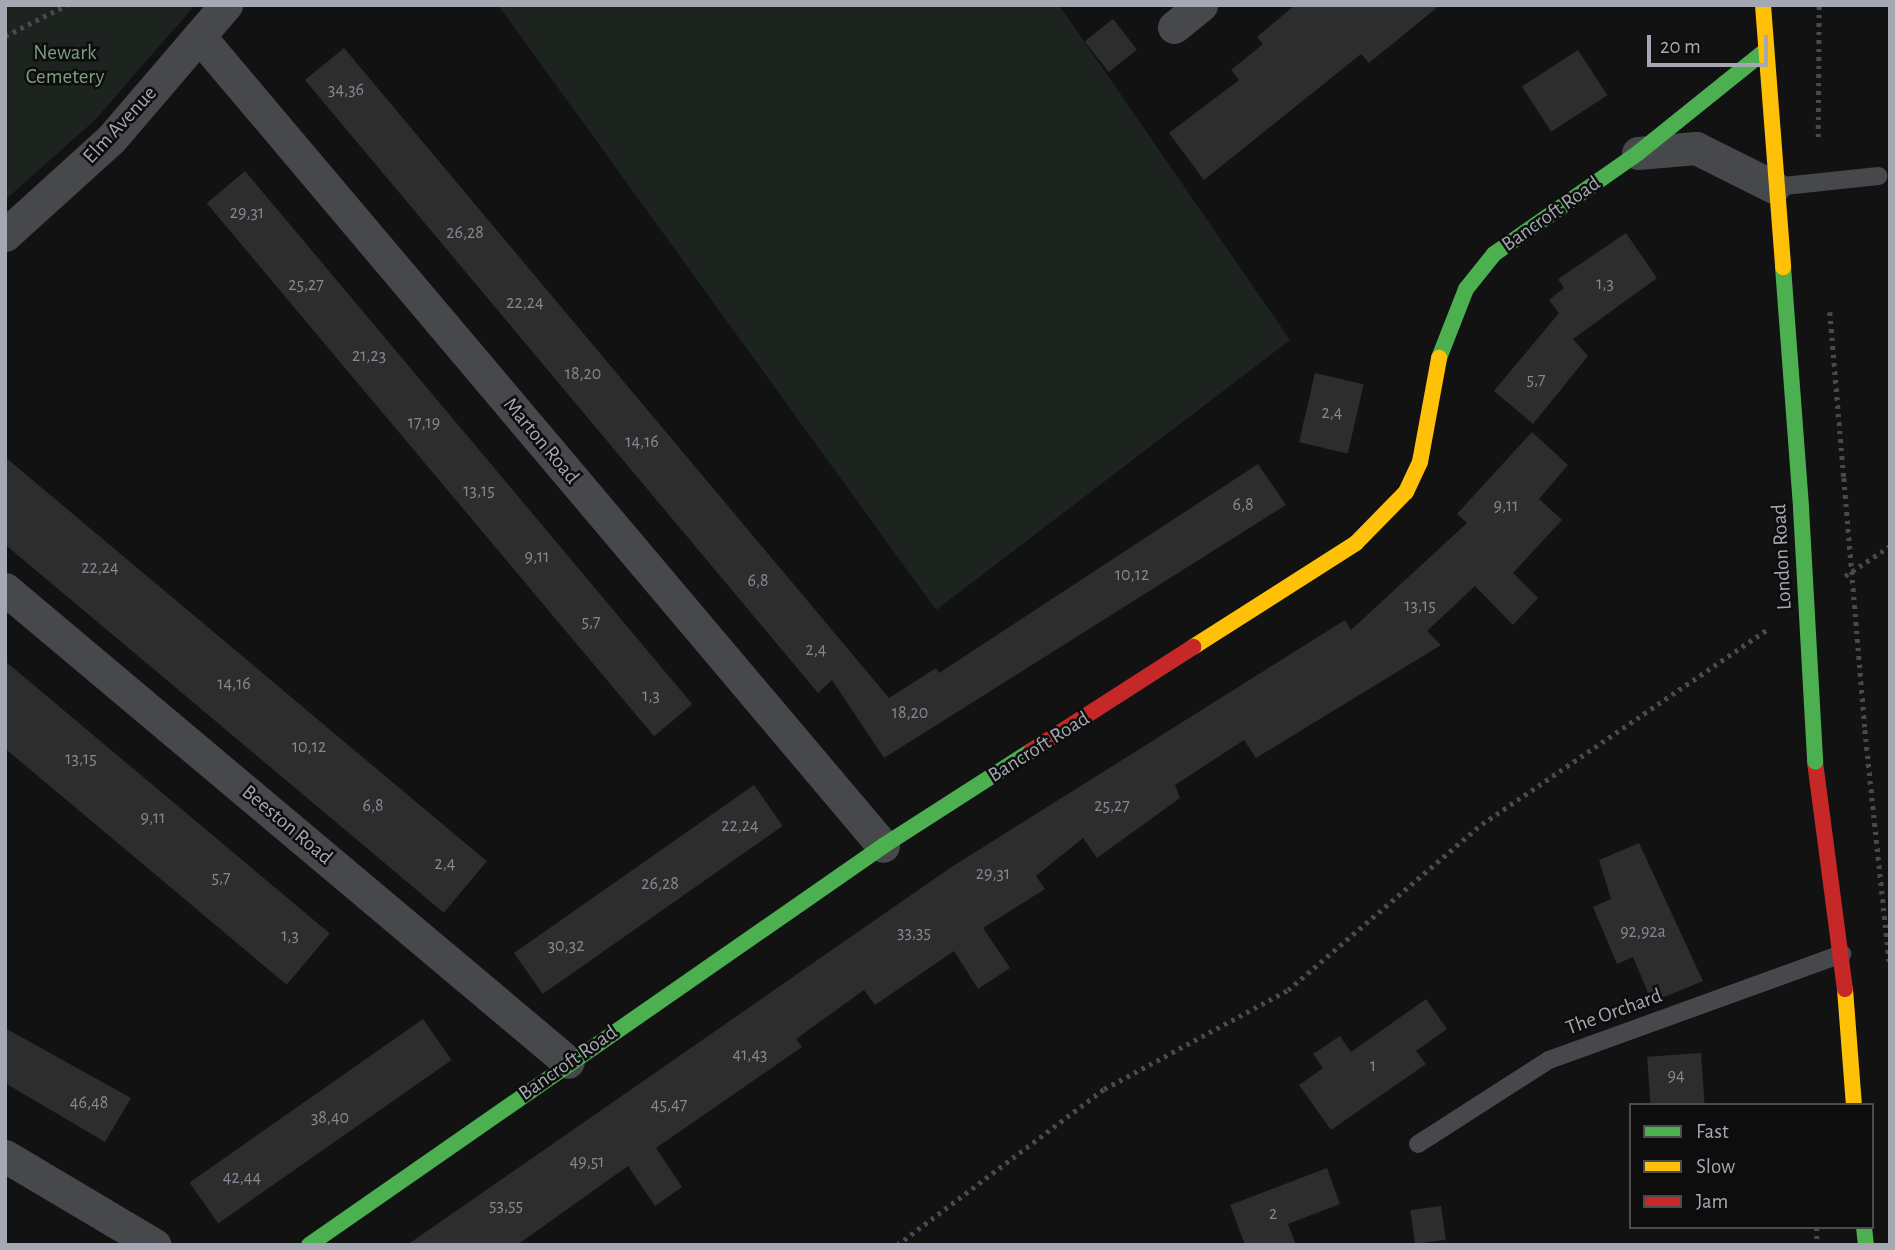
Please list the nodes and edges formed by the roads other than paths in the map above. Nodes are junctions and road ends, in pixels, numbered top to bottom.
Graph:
1 (226, 5) edge
2 (1200, 5) edge
3 (1763, 5) edge
4 (1174, 27) dead end
5 (199, 36) junction
6 (1766, 50) junction
7 (1637, 153) junction
8 (1878, 176) dead end
9 (1773, 187) junction
10 (5, 235) edge
11 (5, 589) edge
12 (883, 846) junction
13 (1842, 954) junction
14 (568, 1062) junction
15 (1854, 1103) edge
16 (1418, 1144) dead end
17 (5, 1156) edge
18 (155, 1245) edge
19 (309, 1245) edge

1 - 5 street, Elm Avenue
2 - 4 street
3 - 6 street, London Road
5 - 10 street, Elm Avenue
5 - 12 street, Marton Road
6 - 7 street, Bancroft Road
6 - 9 street, London Road
7 - 9 street
7 - 12 street, Bancroft Road
8 - 9 lane
9 - 13 street, London Road, bridge
11 - 14 street, Beeston Road
12 - 14 street, Bancroft Road
13 - 15 street, London Road
13 - 16 lane, The Orchard
14 - 19 street, Bancroft Road
17 - 18 street

